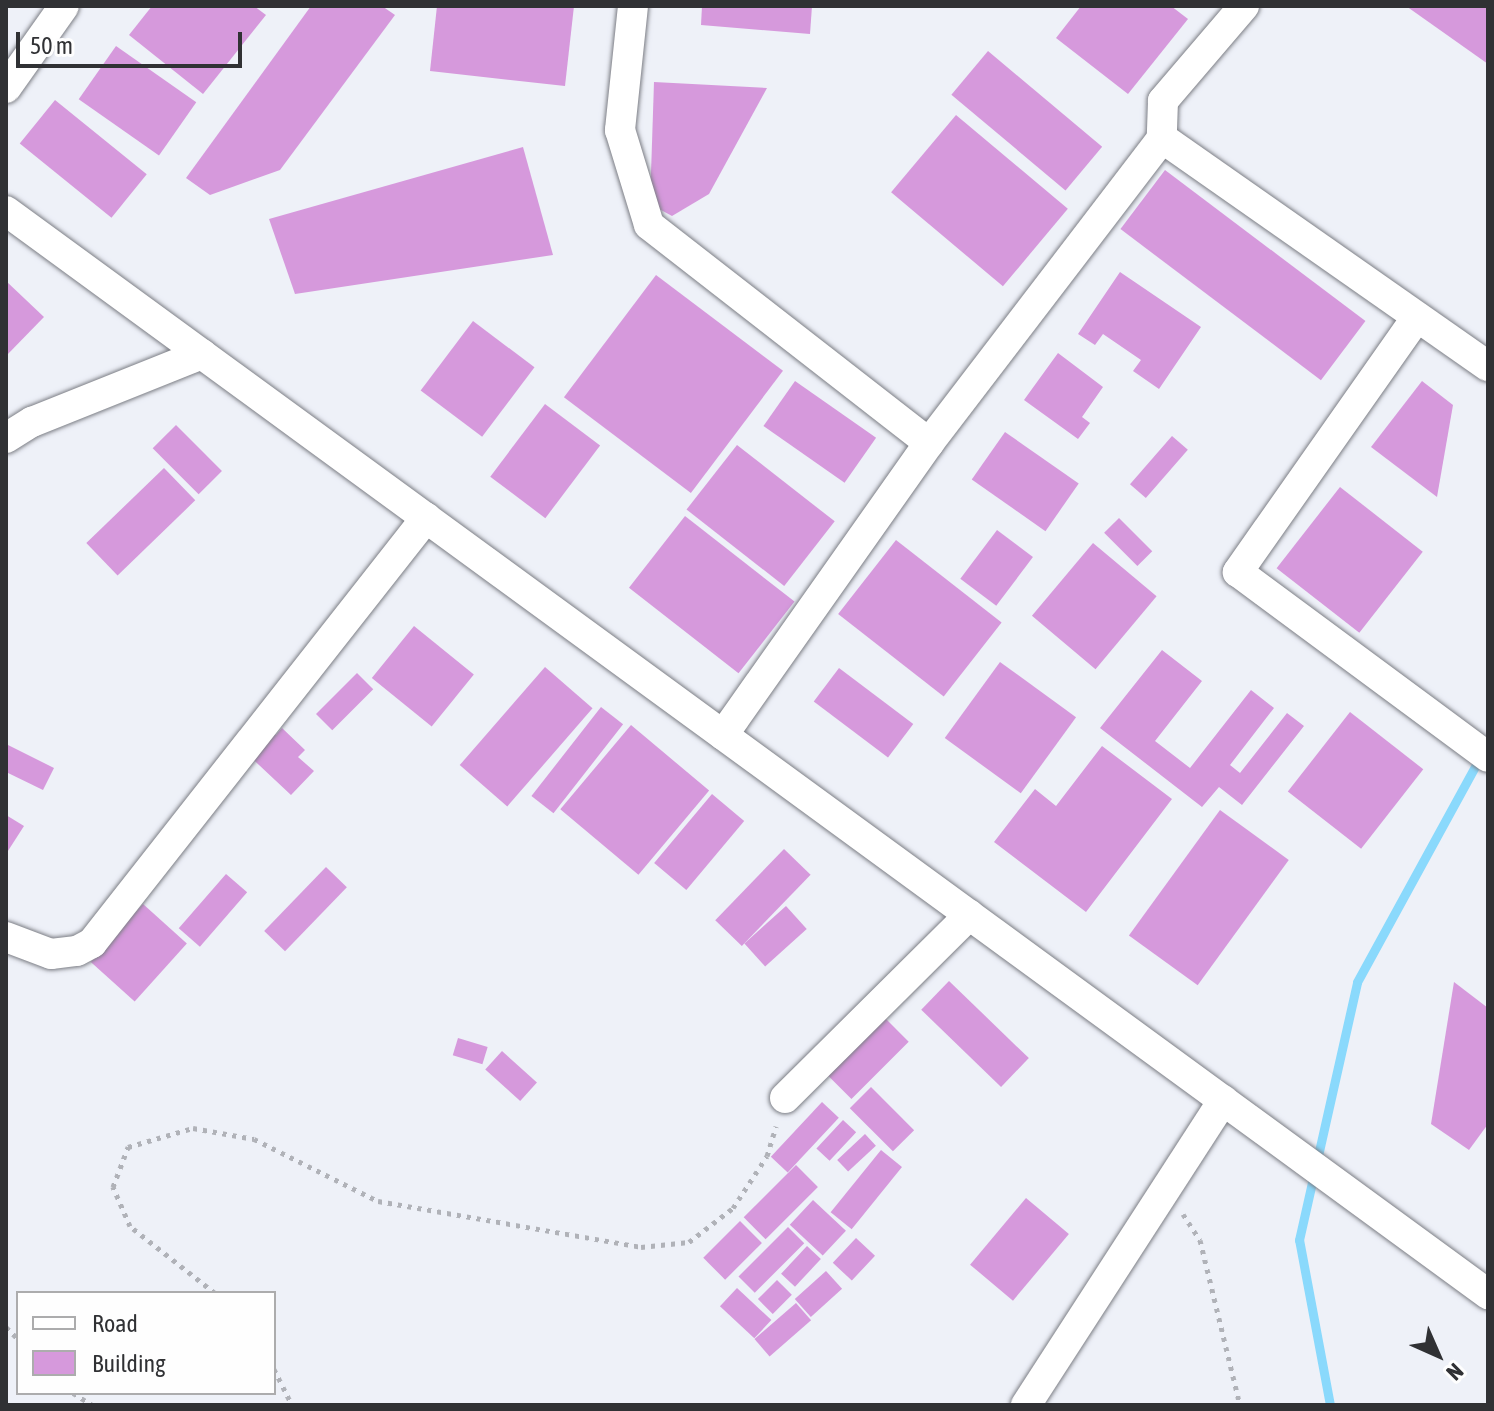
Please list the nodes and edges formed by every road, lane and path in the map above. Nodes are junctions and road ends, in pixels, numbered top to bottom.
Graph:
1 (64, 6) edge
2 (633, 6) edge
3 (1244, 6) edge
4 (6, 88) edge
5 (1162, 138) junction
6 (6, 211) edge
7 (1417, 317) junction
8 (202, 354) junction
9 (1488, 366) edge
10 (6, 438) edge
11 (929, 443) junction
12 (426, 518) junction
13 (723, 735) junction
14 (1488, 757) edge
15 (969, 915) junction
16 (6, 937) edge
17 (785, 1098) joint
18 (1232, 1107) junction
19 (1163, 1194) junction
20 (212, 1291) edge
21 (1488, 1294) edge
22 (276, 1373) edge
23 (292, 1405) edge
24 (1026, 1405) edge
25 (1240, 1405) edge

1 - 4 street
2 - 11 street
3 - 5 street
5 - 7 street
5 - 11 street
6 - 8 street
7 - 9 street
7 - 14 street
8 - 10 street
8 - 12 street
11 - 13 street
12 - 13 street
12 - 16 street
13 - 15 street
15 - 17 street
15 - 18 street
17 - 20 path
18 - 19 street
18 - 21 street
19 - 24 street
19 - 25 path
22 - 23 path

